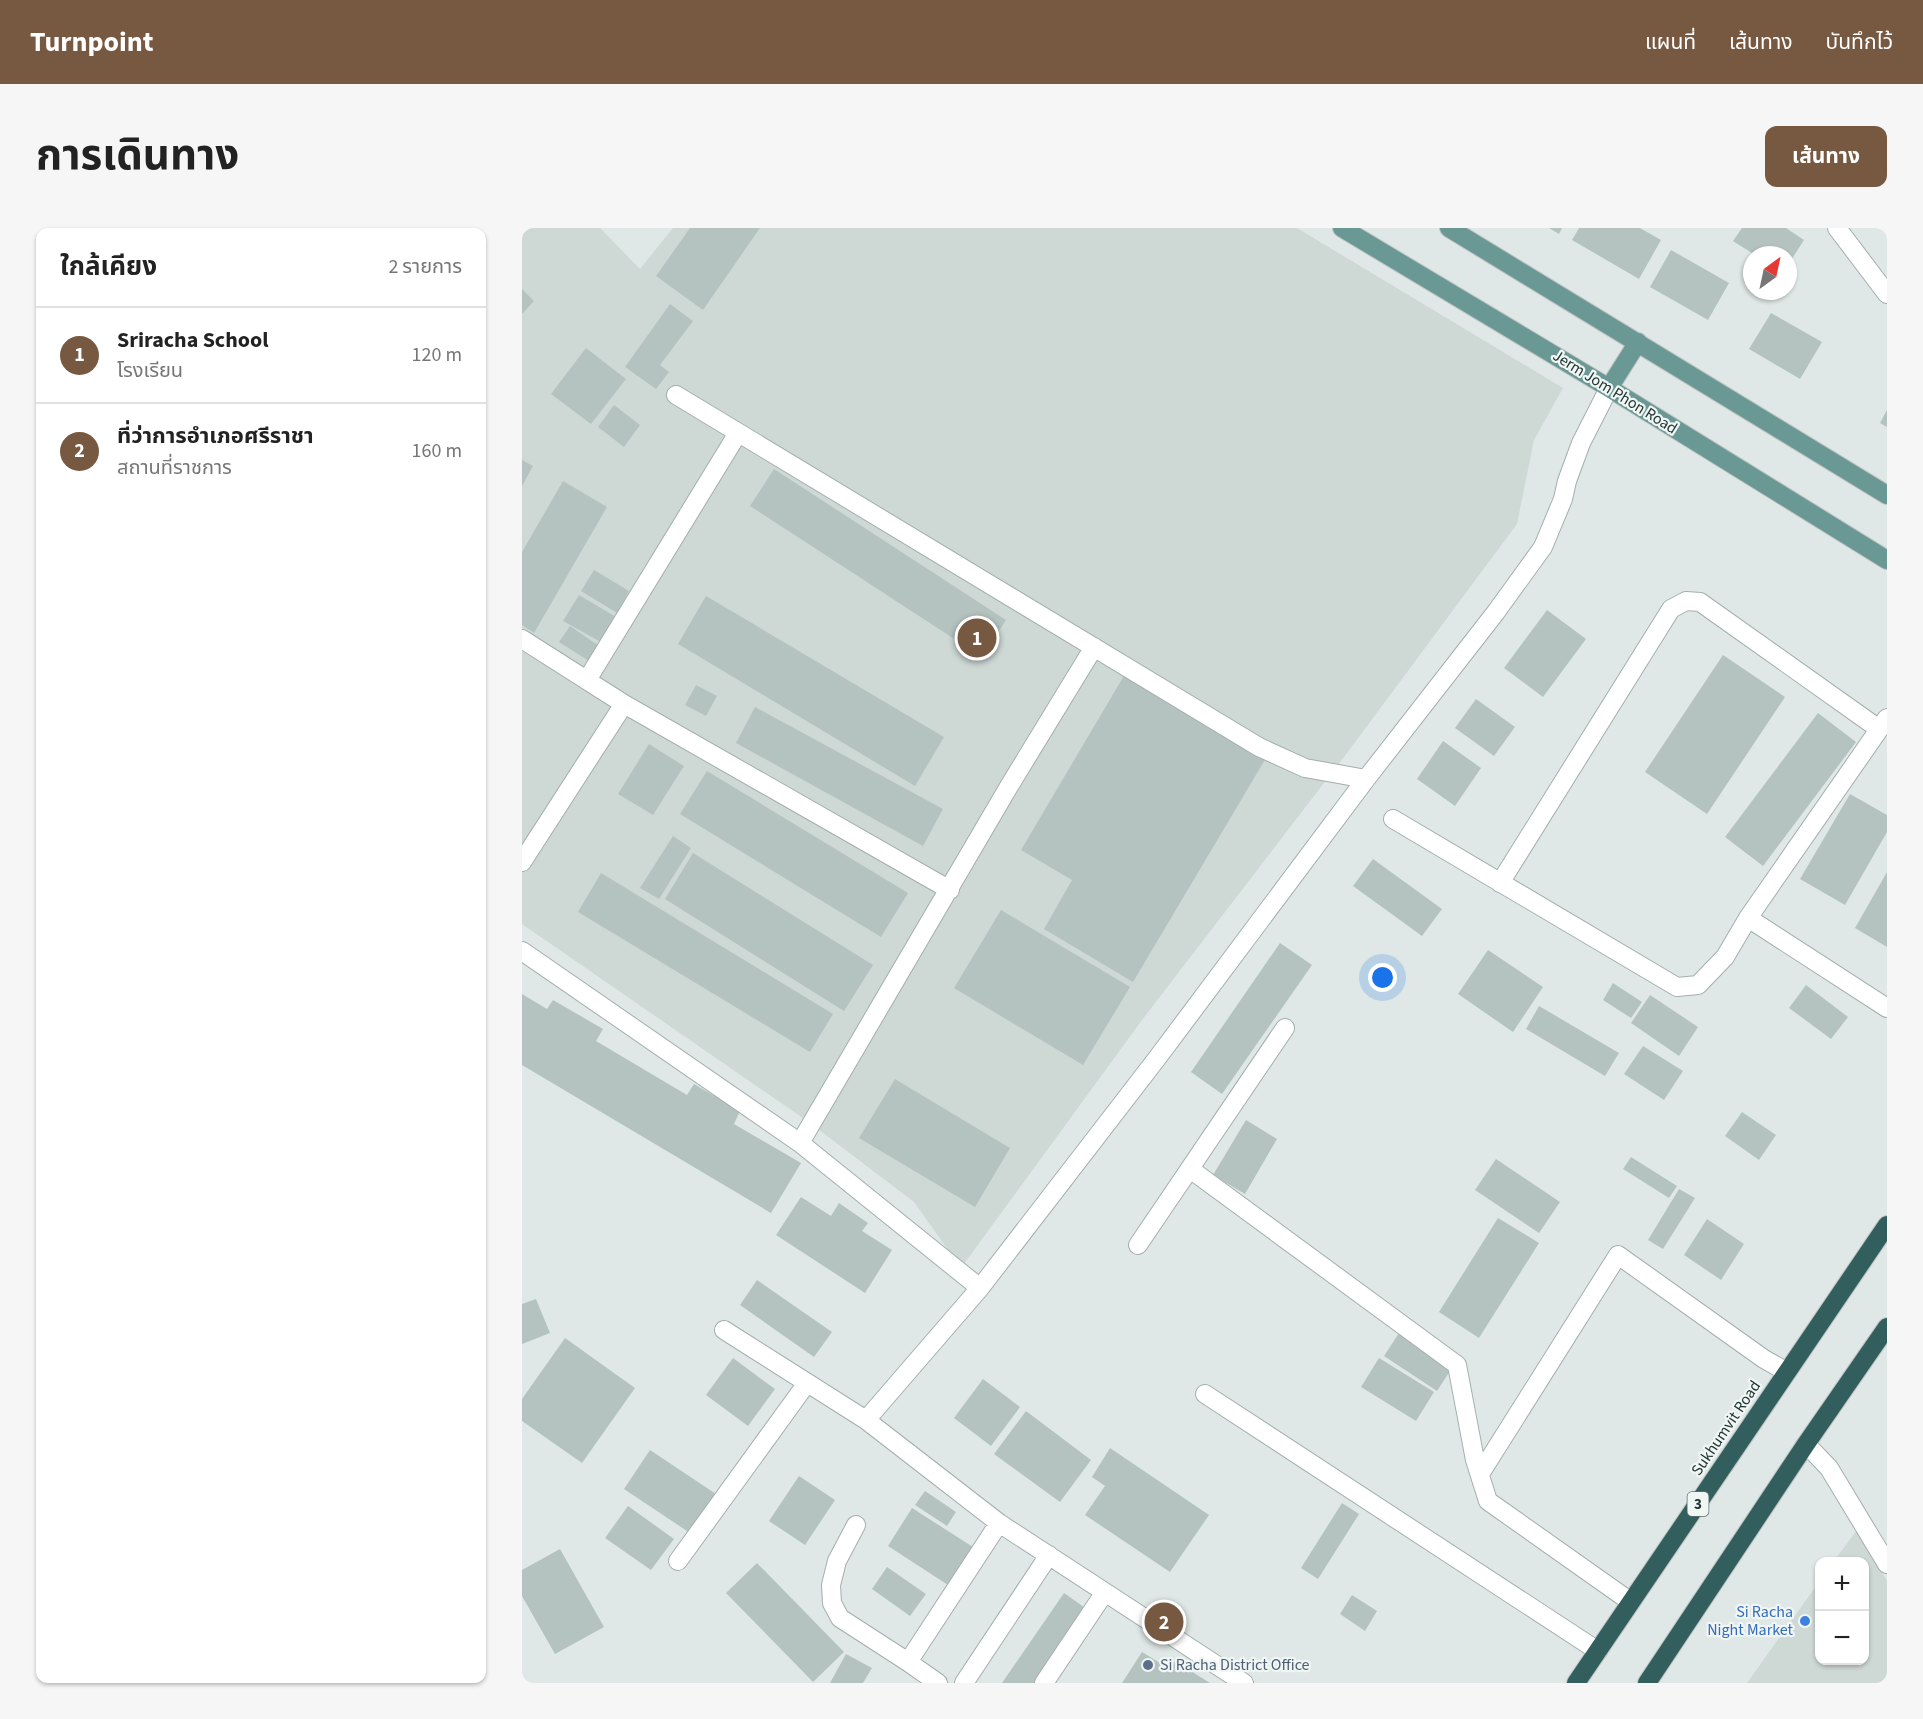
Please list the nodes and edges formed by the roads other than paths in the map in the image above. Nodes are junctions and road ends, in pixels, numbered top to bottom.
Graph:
1 (1342, 228) edge
2 (1449, 228) edge
3 (1837, 228) edge
4 (1887, 294) edge
5 (1638, 342) junction
6 (1610, 387) junction
7 (676, 395) dead end
8 (738, 433) junction
9 (1887, 495) edge
10 (1887, 560) edge
11 (522, 639) edge
12 (1094, 647) junction
13 (586, 680) junction
14 (624, 704) junction
15 (1883, 724) edge
16 (1366, 779) junction
17 (1393, 819) dead end
18 (522, 862) edge
19 (1500, 882) junction
20 (950, 890) junction
21 (1748, 918) junction
22 (522, 951) edge
23 (1887, 1008) edge
24 (1285, 1028) dead end
25 (800, 1143) junction
26 (1190, 1169) junction
27 (1887, 1225) edge
28 (1138, 1245) dead end
29 (980, 1288) junction
30 (1887, 1327) edge
31 (724, 1330) dead end
32 (1787, 1372) junction
33 (807, 1383) junction
34 (1205, 1394) dead end
35 (866, 1420) junction
36 (1806, 1444) junction
37 (1480, 1474) junction
38 (999, 1523) junction
39 (856, 1525) dead end
40 (1049, 1556) junction
41 (678, 1561) dead end
42 (1887, 1564) edge
43 (1105, 1592) junction
44 (1631, 1602) junction
45 (1598, 1652) junction
46 (908, 1662) junction
47 (938, 1683) edge
48 (964, 1683) edge
49 (1044, 1683) edge
50 (1244, 1683) edge
51 (1576, 1683) edge
52 (1647, 1683) edge

1 - 6 main road, Jerm Jom Phon Road
2 - 5 main road
3 - 4 street
5 - 6 main road
5 - 9 main road
6 - 10 main road, Jerm Jom Phon Road
6 - 16 street
7 - 8 street
8 - 12 street
8 - 13 street
11 - 13 street
12 - 16 street
12 - 20 street
13 - 14 street
14 - 18 street
14 - 20 street
15 - 19 street
15 - 21 street
16 - 29 street
17 - 19 street
19 - 21 street
20 - 25 street
21 - 23 street
22 - 25 street
24 - 26 street
25 - 29 street
26 - 28 street
26 - 37 street
27 - 32 highway, Sukhumvit Road / 3
29 - 35 street
30 - 36 highway
31 - 33 street
32 - 37 street
32 - 44 highway, Sukhumvit Road / 3
33 - 35 street
33 - 41 street
34 - 45 street
35 - 38 street
36 - 42 street
36 - 52 highway
37 - 44 street
38 - 40 street
38 - 46 street
39 - 46 street
40 - 43 street
40 - 48 street
43 - 49 street
43 - 50 street
44 - 45 highway, Sukhumvit Road / 3
45 - 51 highway, Sukhumvit Road / 3
46 - 47 street

